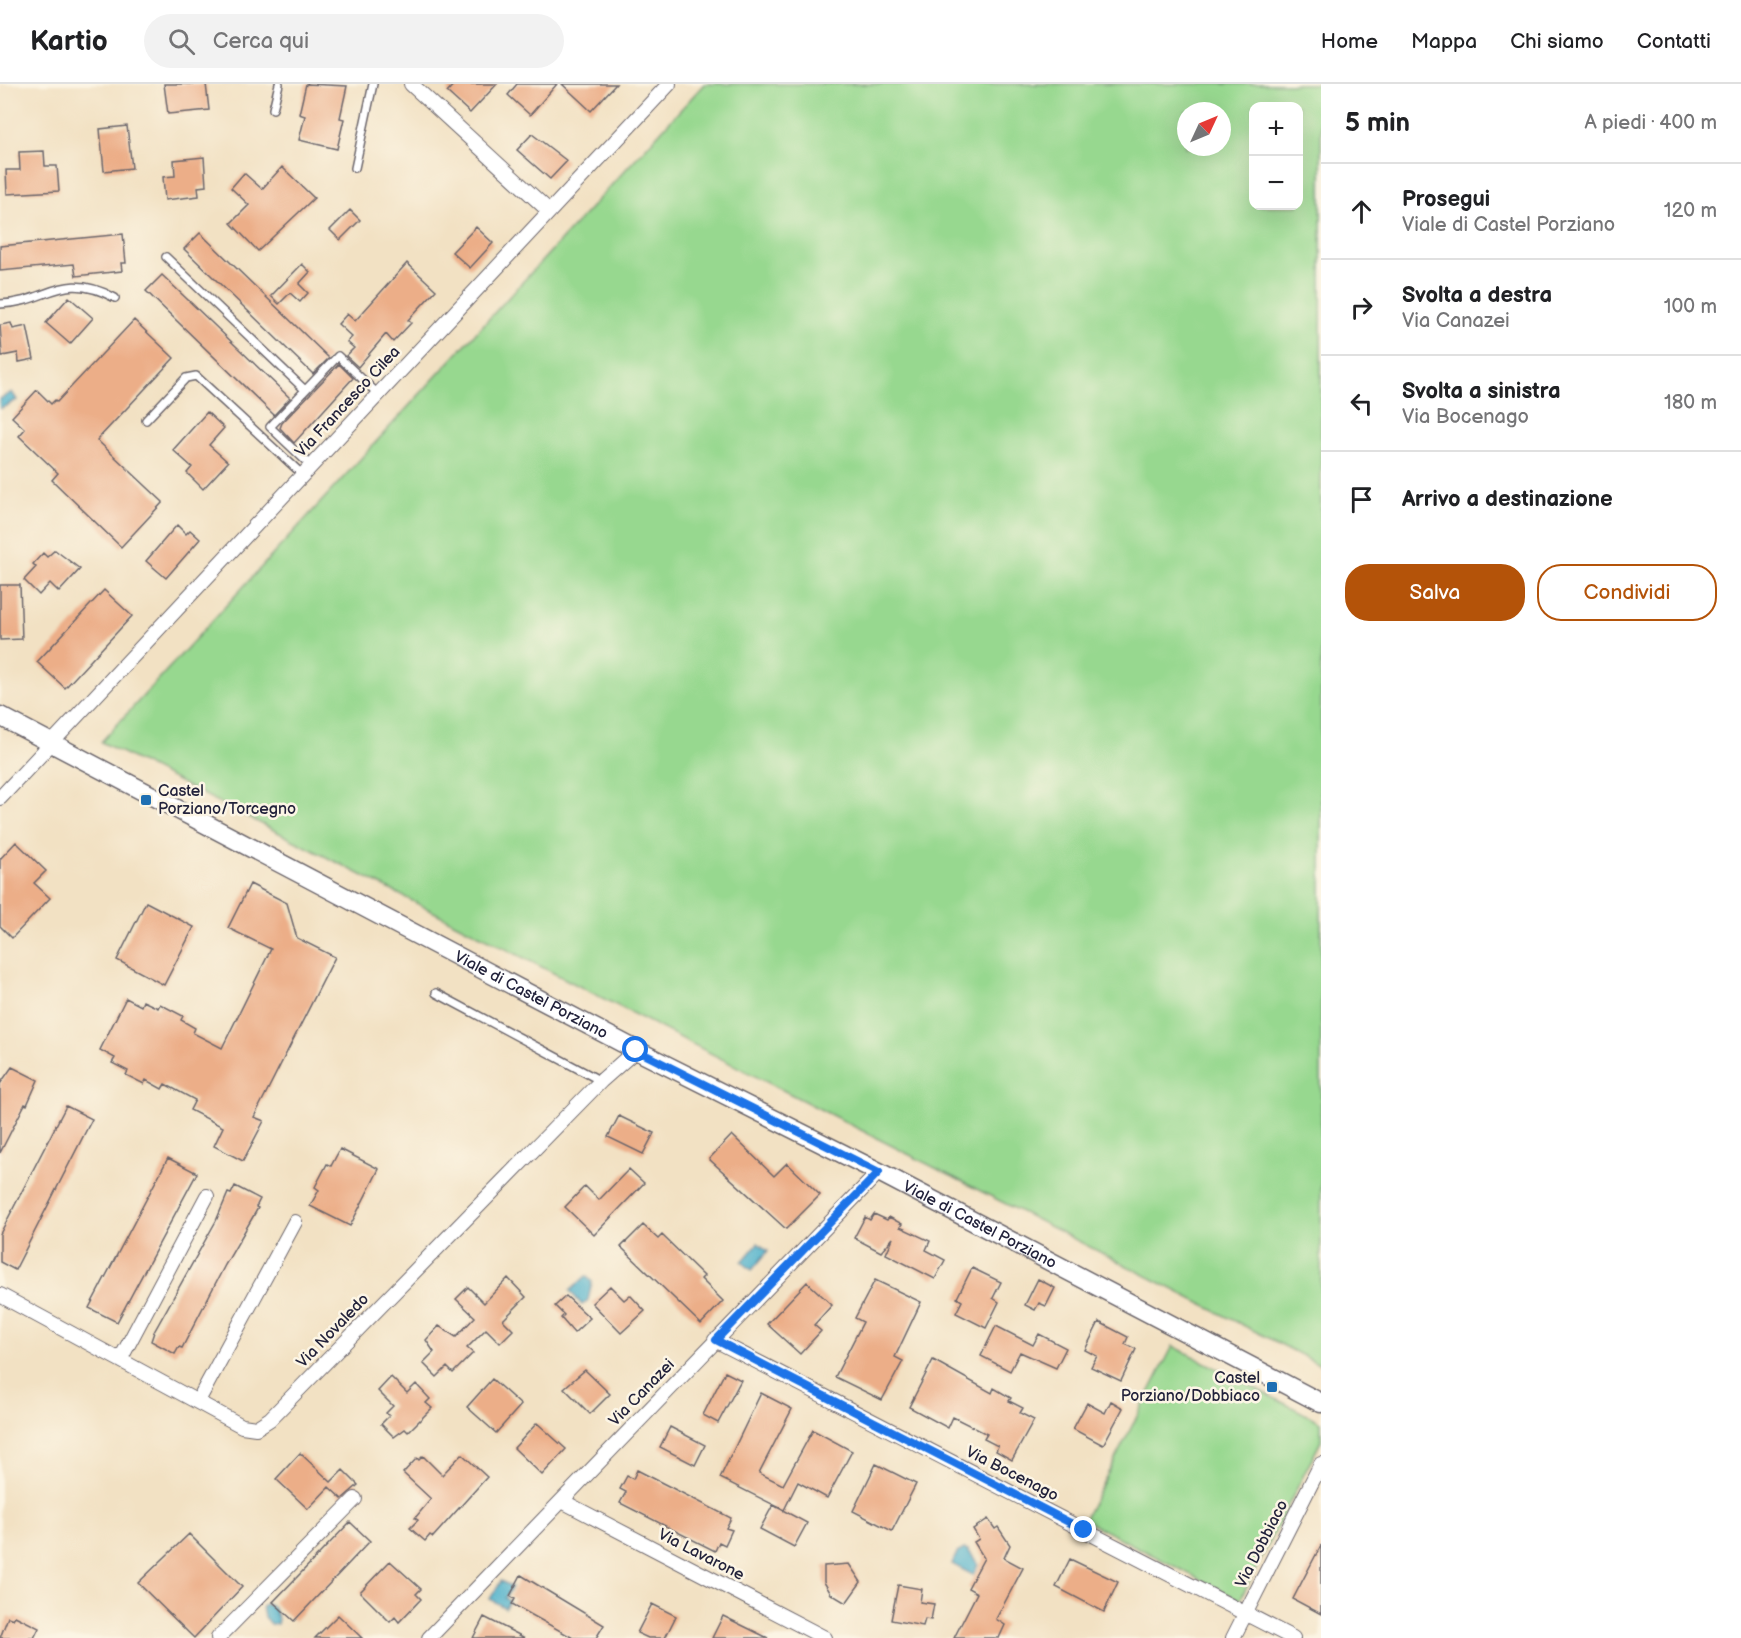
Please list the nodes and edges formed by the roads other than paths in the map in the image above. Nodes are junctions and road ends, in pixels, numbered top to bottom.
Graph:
1 (279, 84) edge
2 (373, 84) edge
3 (411, 84) edge
4 (669, 84) edge
5 (273, 110) dead end
6 (355, 168) dead end
7 (549, 211) junction
8 (166, 257) dead end
9 (115, 298) dead end
10 (0, 304) edge
11 (304, 390) junction
12 (378, 394) junction
13 (146, 420) dead end
14 (307, 470) junction
15 (0, 716) edge
16 (52, 743) junction
17 (0, 798) edge
18 (436, 993) dead end
19 (636, 1050) junction
20 (601, 1081) junction
21 (879, 1172) junction
22 (207, 1196) dead end
23 (295, 1222) dead end
24 (0, 1295) edge
25 (716, 1340) junction
26 (120, 1360) junction
27 (198, 1401) junction
28 (1321, 1403) edge
29 (1321, 1464) edge
30 (355, 1499) dead end
31 (562, 1501) junction
32 (1246, 1613) junction
33 (218, 1638) edge
34 (429, 1638) edge
35 (825, 1638) edge
36 (1233, 1638) edge
37 (1293, 1638) edge

1 - 5 lane
2 - 6 lane
3 - 7 street
4 - 7 street, Via Francesco Cilea
7 - 12 street, Via Francesco Cilea
8 - 11 lane
9 - 10 lane
11 - 12 lane
11 - 14 lane
12 - 14 street, Via Francesco Cilea
13 - 14 lane
14 - 16 street, Via Francesco Cilea
15 - 16 street, Viale di Castel Porziano
16 - 17 street, Via Francesco Cilea
16 - 19 street, Viale di Castel Porziano
18 - 20 lane
19 - 20 street, Via Novaledo
19 - 21 street, Viale di Castel Porziano
20 - 27 street, Via Novaledo
21 - 25 street, Via Canazei
21 - 28 street, Viale di Castel Porziano
22 - 26 street
23 - 27 street
24 - 26 street, Via Novaledo
25 - 31 street, Via Canazei
25 - 32 street, Via Bocenago
26 - 27 street, Via Novaledo
29 - 32 street, Via Dobbiaco
30 - 33 street
31 - 34 street, Via Canazei
31 - 35 street, Via Lavarone
32 - 36 street, Via Dobbiaco
32 - 37 street, Via Bocenago

